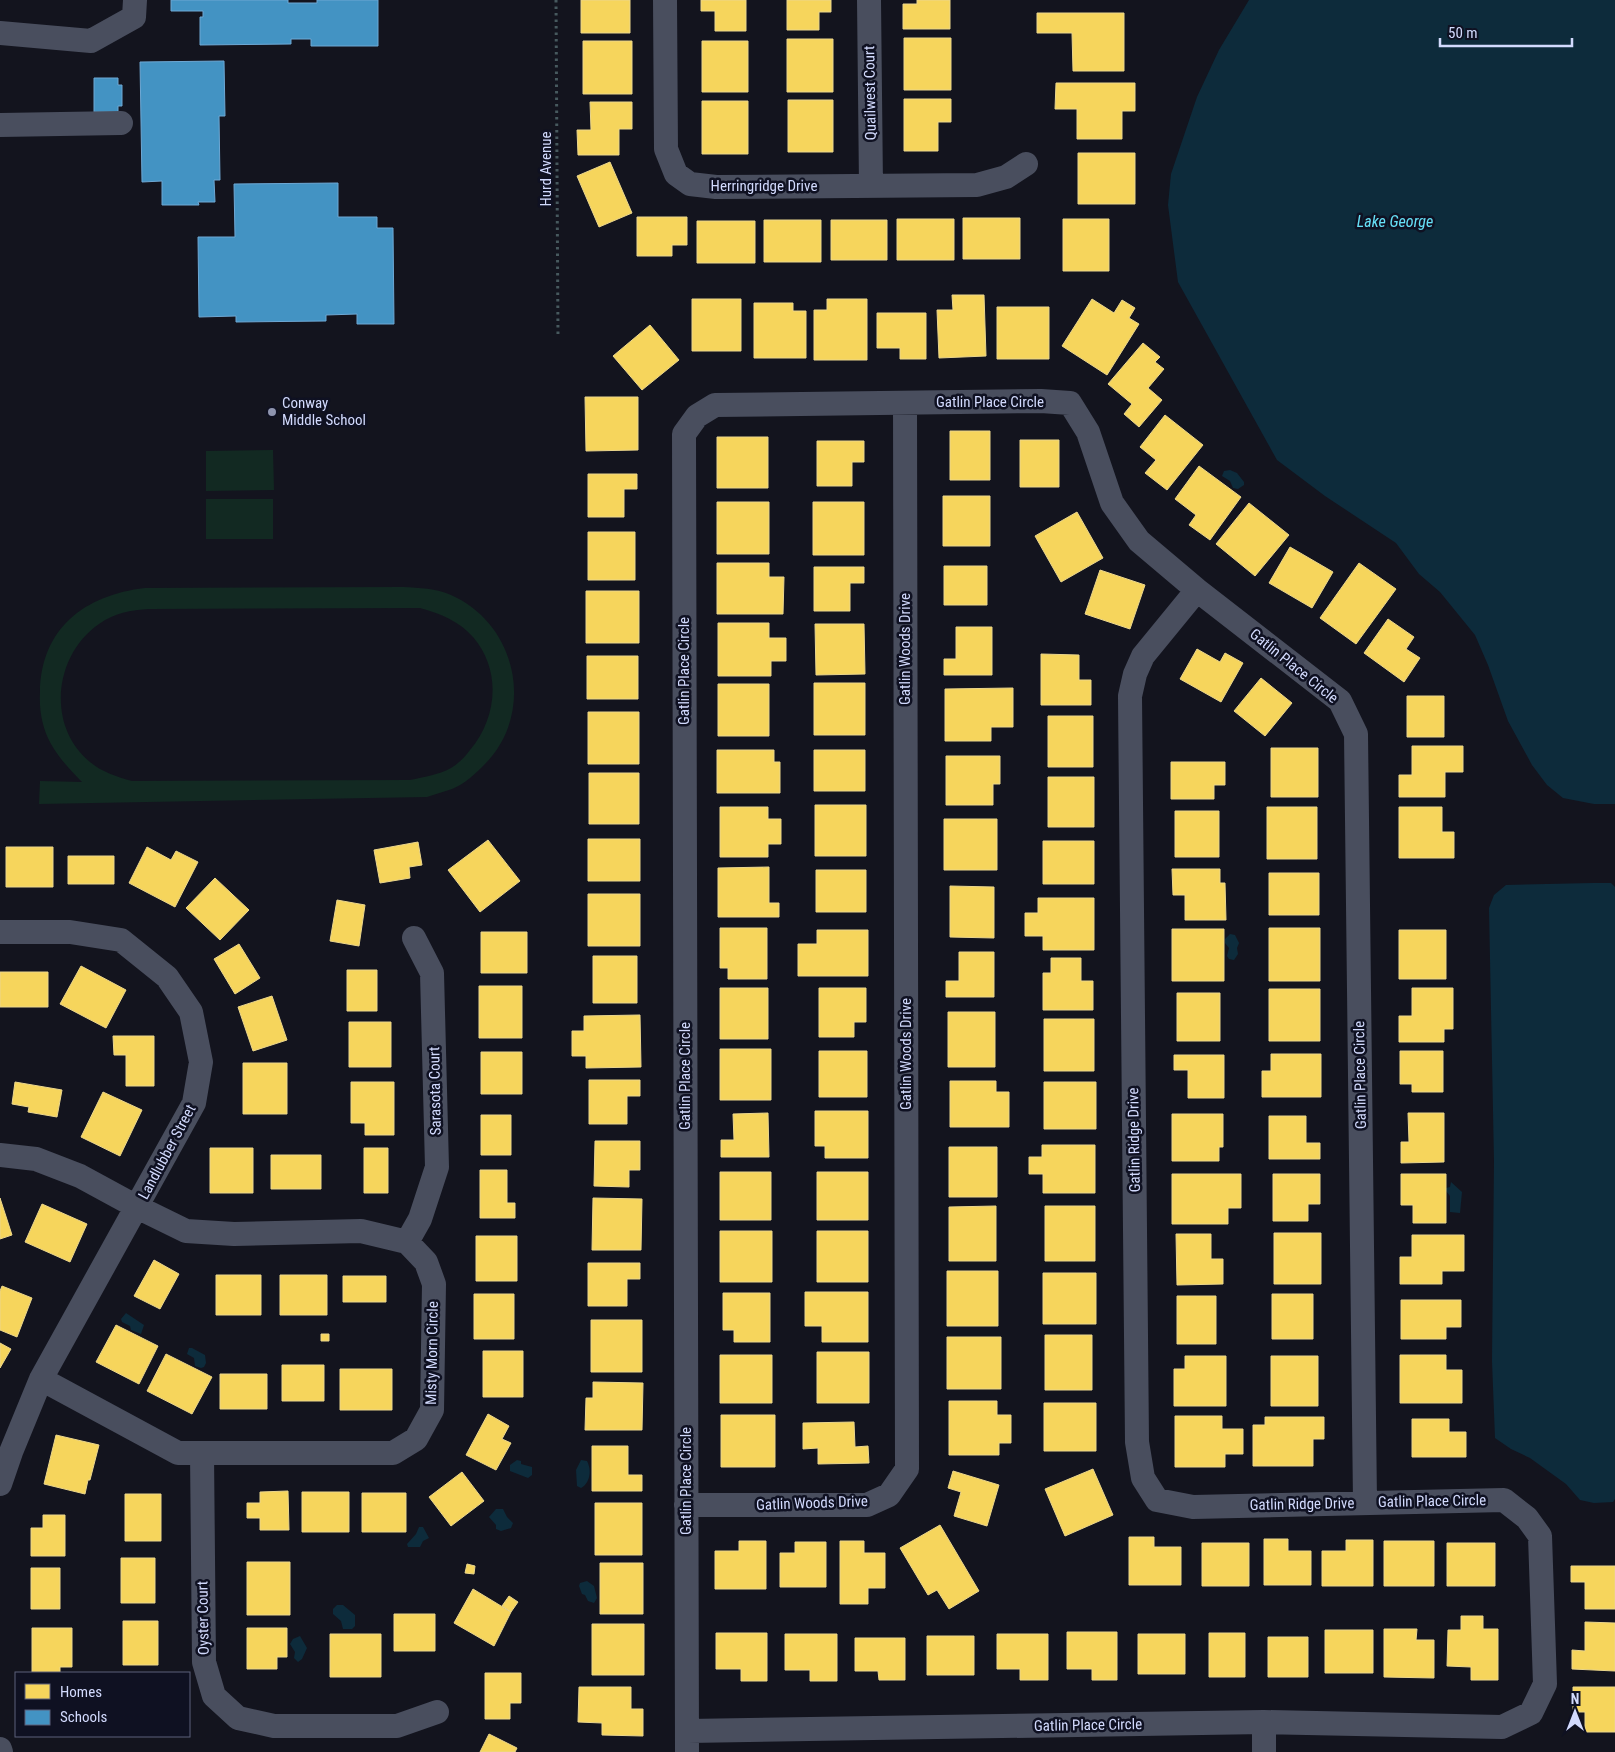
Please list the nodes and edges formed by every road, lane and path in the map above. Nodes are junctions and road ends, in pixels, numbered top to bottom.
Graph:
1 (135, 0) edge
2 (556, 0) edge
3 (665, 0) edge
4 (868, 0) edge
5 (0, 33) edge
6 (121, 123) dead end
7 (0, 124) edge
8 (1026, 164) dead end
9 (872, 186) junction
10 (558, 338) dead end
11 (905, 403) junction
12 (1197, 590) junction
13 (0, 932) edge
14 (414, 938) dead end
15 (0, 1155) edge
16 (137, 1207) junction
17 (408, 1242) junction
18 (41, 1380) junction
19 (202, 1453) junction
20 (0, 1484) edge
21 (1364, 1502) junction
22 (686, 1505) junction
23 (437, 1712) dead end
24 (1264, 1722) junction
25 (688, 1741) edge
26 (1264, 1752) edge

1 - 5 street
2 - 10 path, Hurd Avenue
3 - 9 street, Herringridge Drive
4 - 9 street, Quailwest Court
6 - 7 street
8 - 9 street, Herringridge Drive
11 - 12 street, Gatlin Place Circle
11 - 22 street, Gatlin Woods Drive
11 - 22 street, Gatlin Place Circle
12 - 21 street, Gatlin Place Circle
12 - 21 street, Gatlin Ridge Drive
13 - 16 street, Landlubber Street
14 - 17 street, Sarasota Court
15 - 16 street
16 - 17 street
16 - 18 street, Landlubber Street
17 - 19 street, Misty Morn Circle
18 - 19 street, Misty Morn Circle
18 - 20 street, Landlubber Street
19 - 23 street, Oyster Court
21 - 24 street, Gatlin Place Circle
22 - 25 street, Gatlin Place Circle
24 - 25 street, Gatlin Place Circle
24 - 26 street

